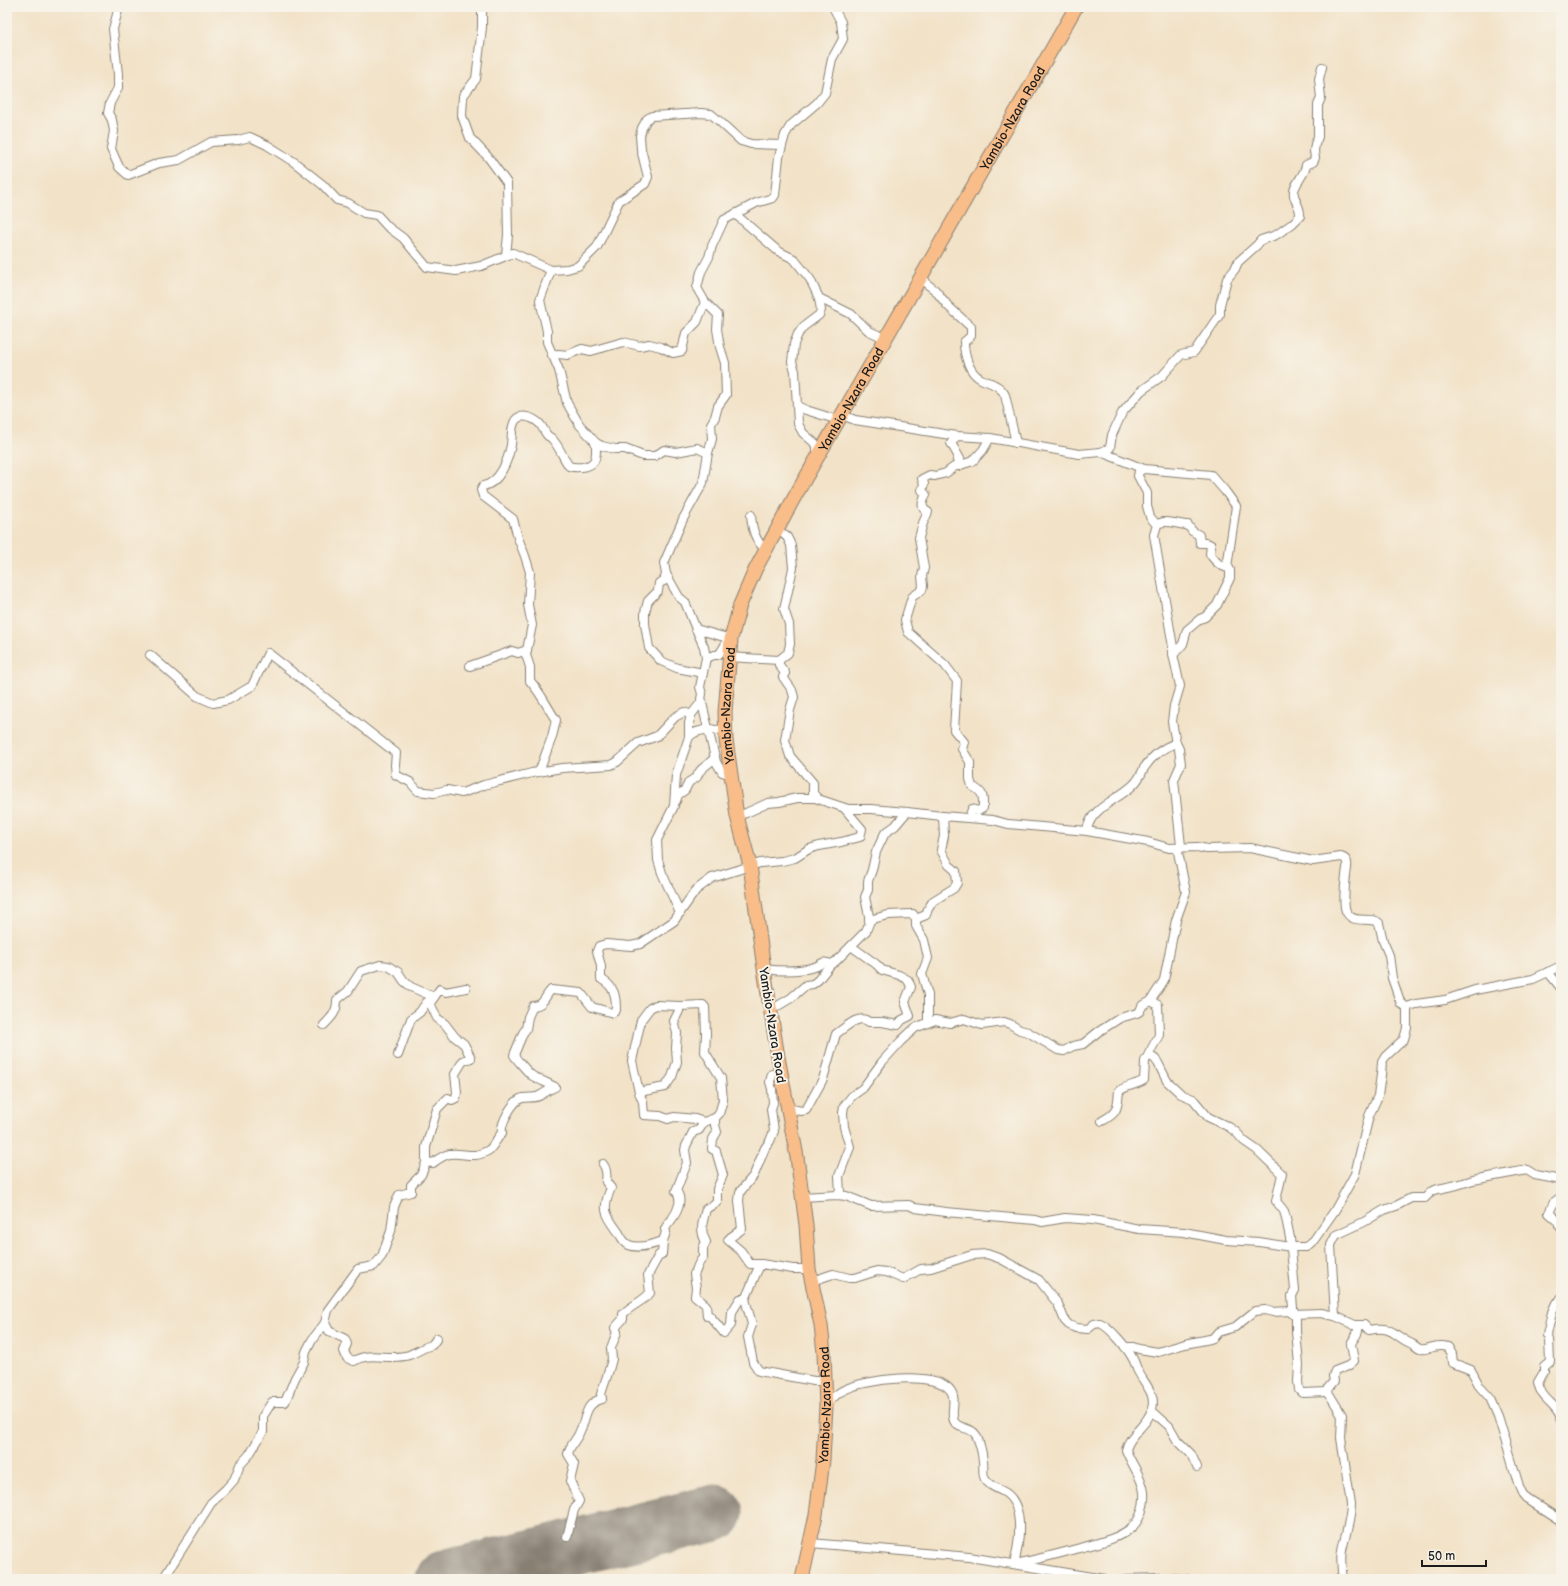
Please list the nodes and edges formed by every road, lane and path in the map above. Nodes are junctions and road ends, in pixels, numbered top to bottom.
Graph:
1 (119, 7) edge
2 (482, 7) edge
3 (833, 7) edge
4 (1076, 7) edge
5 (1322, 67) dead end
6 (781, 145) junction
7 (735, 214) junction
8 (506, 255) junction
9 (551, 270) junction
10 (922, 275) junction
11 (819, 298) junction
12 (705, 302) junction
13 (885, 341) junction
14 (552, 355) junction
15 (797, 406) junction
16 (840, 418) junction
17 (956, 436) junction
18 (990, 438) junction
19 (596, 443) junction
20 (1016, 443) junction
21 (1101, 452) junction
22 (708, 453) junction
23 (817, 458) junction
24 (959, 466) junction
25 (1144, 469) junction
26 (751, 515) dead end
27 (1157, 525) junction
28 (777, 529) junction
29 (766, 550) junction
30 (1227, 567) junction
31 (666, 574) junction
32 (696, 629) junction
33 (729, 638) junction
34 (527, 650) junction
35 (1172, 654) junction
36 (150, 655) dead end
37 (729, 657) junction
38 (706, 658) junction
39 (779, 660) junction
40 (470, 666) dead end
41 (703, 673) junction
42 (702, 701) junction
43 (691, 715) junction
44 (708, 728) junction
45 (726, 729) junction
46 (689, 737) junction
47 (1176, 744) junction
48 (727, 747) junction
49 (715, 754) junction
50 (539, 772) junction
51 (731, 775) junction
52 (817, 798) junction
53 (674, 806) junction
54 (845, 808) junction
55 (907, 812) junction
56 (737, 816) junction
57 (943, 816) junction
58 (969, 818) junction
59 (1087, 831) junction
60 (1179, 848) junction
61 (750, 865) junction
62 (680, 913) junction
63 (916, 919) junction
64 (869, 920) junction
65 (851, 946) junction
66 (831, 964) junction
67 (1561, 966) edge
68 (764, 969) junction
69 (1548, 972) junction
70 (922, 974) junction
71 (911, 987) junction
72 (466, 988) dead end
73 (1561, 988) edge
74 (434, 997) junction
75 (1151, 1001) junction
76 (678, 1006) junction
77 (1407, 1007) junction
78 (771, 1010) junction
79 (928, 1022) junction
80 (324, 1025) dead end
81 (398, 1055) dead end
82 (1149, 1055) junction
83 (781, 1074) junction
84 (639, 1092) junction
85 (788, 1108) junction
86 (715, 1118) junction
87 (1102, 1121) dead end
88 (704, 1122) junction
89 (426, 1162) junction
90 (603, 1164) dead end
91 (1561, 1180) edge
92 (837, 1194) junction
93 (1561, 1197) edge
94 (802, 1198) junction
95 (1561, 1228) edge
96 (662, 1241) junction
97 (1291, 1247) junction
98 (761, 1264) junction
99 (811, 1275) junction
100 (1561, 1298) edge
101 (745, 1299) junction
102 (1293, 1314) junction
103 (1335, 1316) junction
104 (325, 1323) junction
105 (1354, 1325) junction
106 (437, 1338) dead end
107 (1125, 1346) junction
108 (825, 1381) junction
109 (1328, 1392) junction
110 (826, 1406) junction
111 (1152, 1411) junction
112 (1561, 1418) edge
113 (1197, 1467) dead end
114 (1561, 1521) edge
115 (567, 1537) dead end
116 (811, 1543) junction
117 (1014, 1564) junction
118 (163, 1579) edge
119 (802, 1579) edge
120 (1105, 1579) edge
121 (1126, 1579) edge
122 (1186, 1579) edge
123 (1343, 1579) edge

1 - 8 street
2 - 8 street
3 - 6 street
4 - 10 main road, Yambio-Nzara Road
5 - 21 street
6 - 7 street
6 - 9 street
7 - 11 street
7 - 12 street
8 - 9 street
9 - 14 street
10 - 13 main road, Yambio-Nzara Road
10 - 20 street
11 - 13 street
11 - 15 street
12 - 14 street
12 - 22 street
13 - 16 main road, Yambio-Nzara Road
14 - 19 street
15 - 16 street
15 - 23 street
16 - 17 street
16 - 23 main road, Yambio-Nzara Road
17 - 18 street
17 - 24 street
18 - 20 street
18 - 24 street
19 - 22 street
19 - 34 street
20 - 21 street
21 - 25 street
22 - 31 street
23 - 28 main road, Yambio-Nzara Road
24 - 58 street
25 - 27 street
25 - 30 street
26 - 29 street
27 - 30 street
27 - 35 street
28 - 29 main road, Yambio-Nzara Road
28 - 39 street
29 - 33 main road, Yambio-Nzara Road
30 - 35 street
31 - 32 street
31 - 41 street
32 - 33 street
32 - 38 street
33 - 37 main road, Yambio-Nzara Road
33 - 38 street
34 - 40 street
34 - 50 street
35 - 47 street
36 - 50 street
37 - 39 street
37 - 45 main road, Yambio-Nzara Road
38 - 41 street
39 - 52 street
41 - 42 street
42 - 43 street
42 - 44 street
43 - 46 street
43 - 50 street
44 - 45 street
44 - 46 street
44 - 49 street
45 - 48 main road, Yambio-Nzara Road
46 - 53 street
47 - 59 street
47 - 60 street
48 - 49 street
48 - 51 main road, Yambio-Nzara Road
49 - 51 street
49 - 53 street
51 - 56 main road, Yambio-Nzara Road
52 - 54 street
52 - 56 street
53 - 62 street
54 - 55 street
54 - 61 street
55 - 57 street
55 - 64 street
56 - 61 main road, Yambio-Nzara Road
57 - 58 street
57 - 63 street
58 - 59 street
59 - 60 street
60 - 75 street
60 - 77 street
61 - 62 street
61 - 68 main road, Yambio-Nzara Road
62 - 89 street
63 - 64 street
63 - 70 street
64 - 65 street
65 - 66 street
65 - 71 street
66 - 68 street
66 - 78 street
67 - 69 street
68 - 78 main road, Yambio-Nzara Road
69 - 73 street
69 - 77 street
70 - 71 street
70 - 79 street
71 - 85 street
72 - 74 street
74 - 80 street
74 - 81 street
74 - 89 street
75 - 79 street
75 - 82 street
76 - 84 street
76 - 84 street
76 - 86 street
77 - 97 street
78 - 83 main road, Yambio-Nzara Road
79 - 92 street
82 - 87 street
82 - 97 street
83 - 85 main road, Yambio-Nzara Road
83 - 98 street
84 - 88 street
85 - 94 main road, Yambio-Nzara Road
86 - 88 street
86 - 101 street
88 - 96 street
89 - 104 street
90 - 96 street
91 - 103 street
92 - 94 street
92 - 97 street
93 - 95 street
94 - 99 main road, Yambio-Nzara Road
96 - 115 street
97 - 102 street
98 - 99 street
98 - 101 street
99 - 107 street
99 - 108 main road, Yambio-Nzara Road
100 - 112 street
101 - 108 street
102 - 103 street
102 - 107 street
102 - 109 street
103 - 105 street
104 - 106 street
104 - 118 street
105 - 109 street
105 - 114 street
107 - 111 street
108 - 110 main road, Yambio-Nzara Road
109 - 123 street
110 - 116 main road, Yambio-Nzara Road
110 - 117 street
111 - 113 street
111 - 117 street
116 - 117 street
116 - 119 main road, Yambio-Nzara Road
117 - 120 street
121 - 122 street

